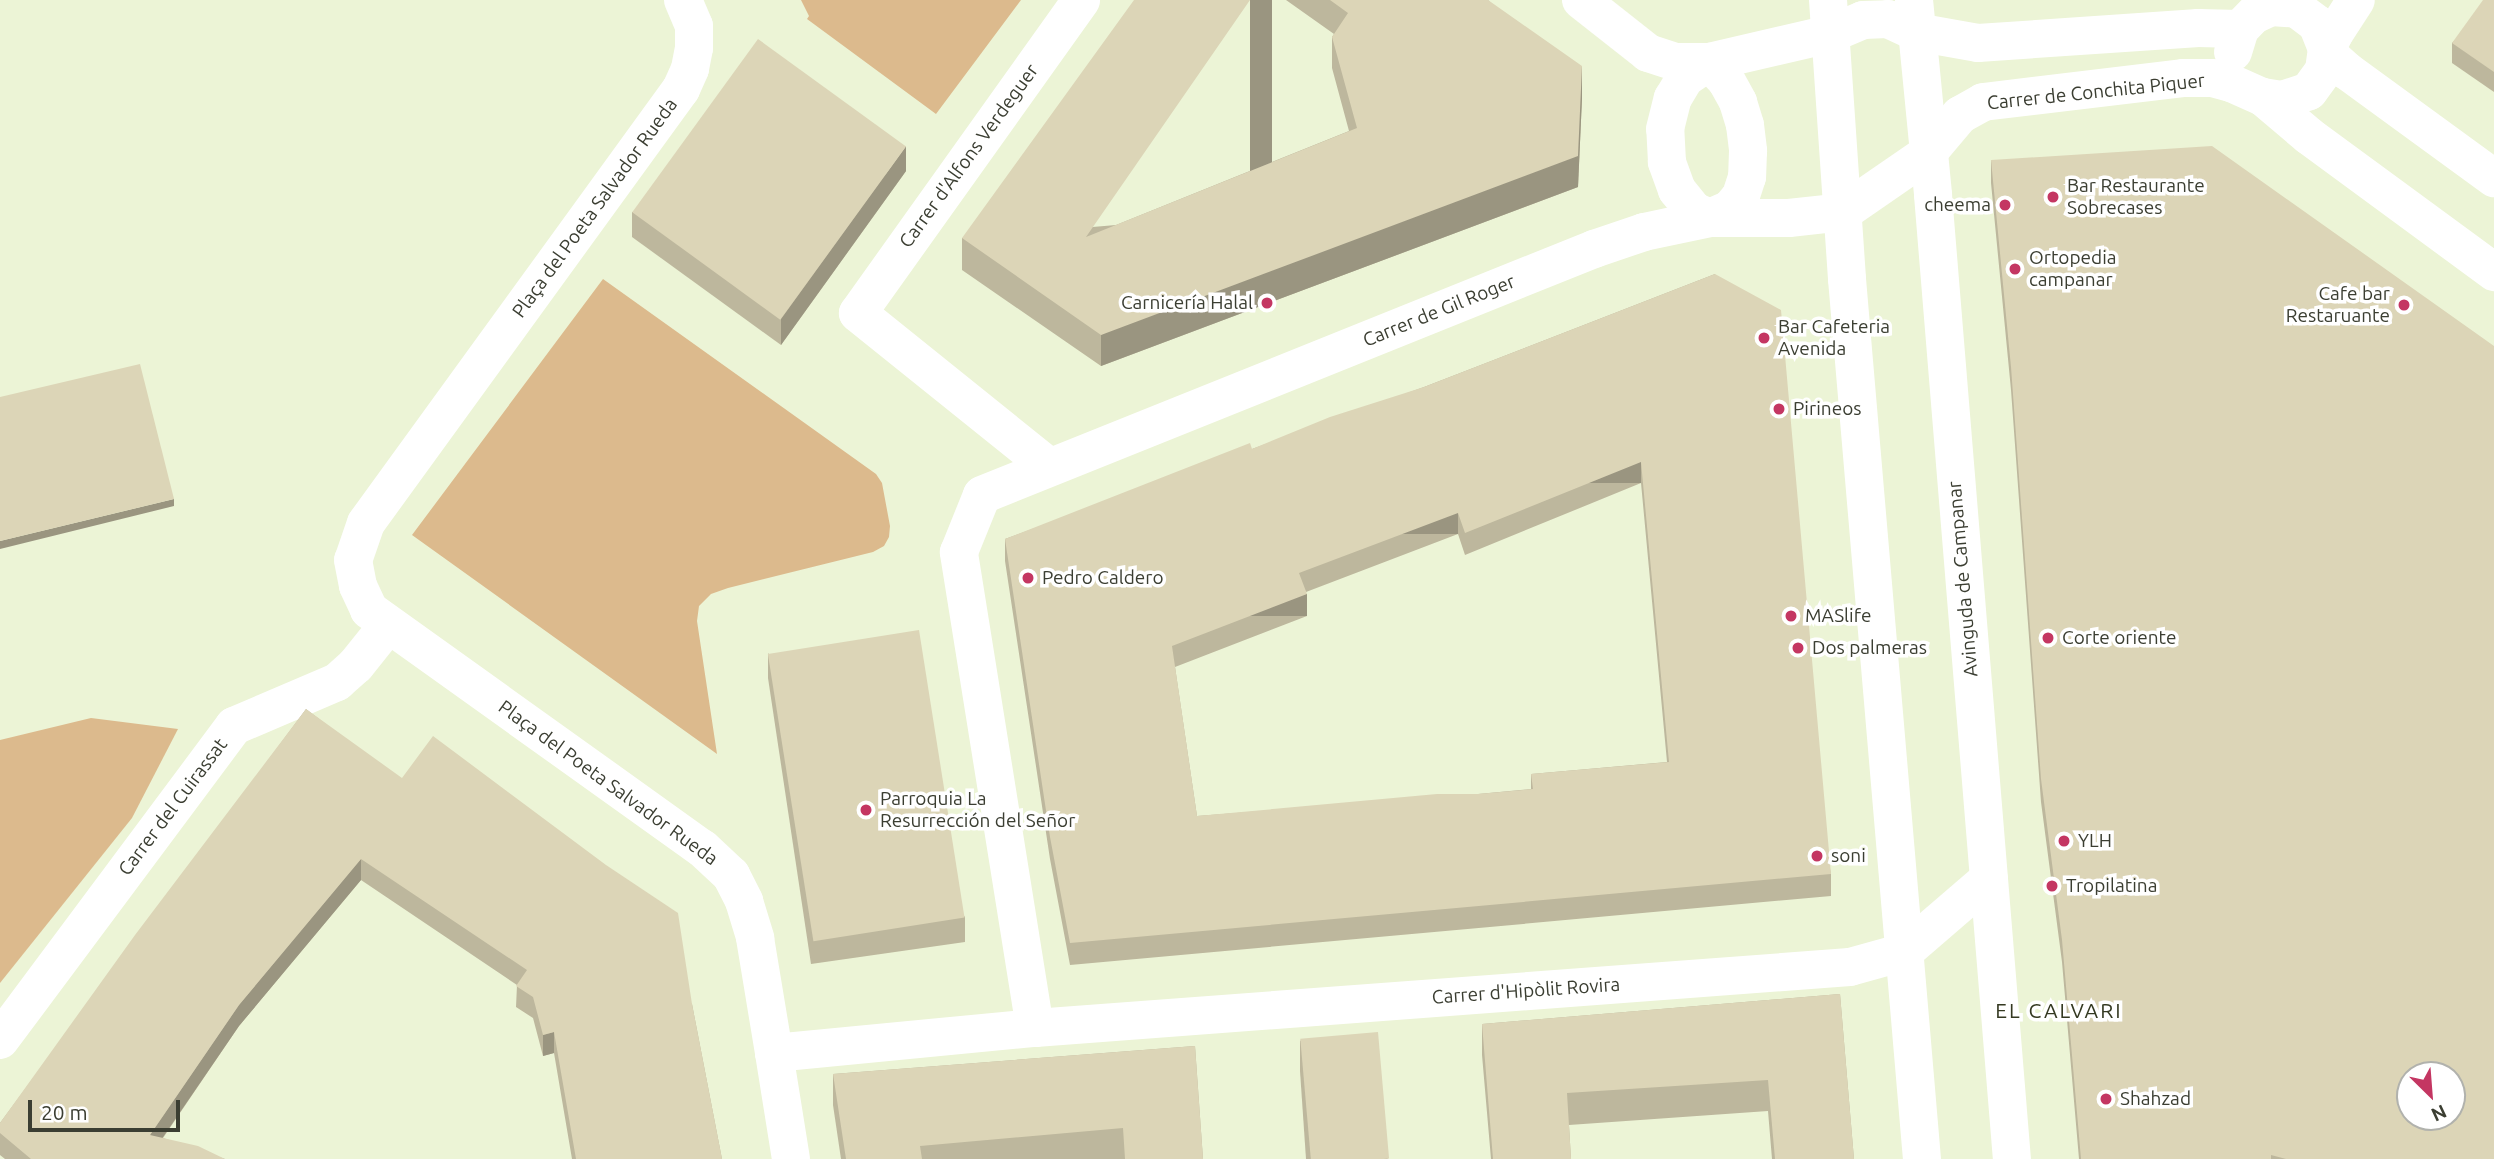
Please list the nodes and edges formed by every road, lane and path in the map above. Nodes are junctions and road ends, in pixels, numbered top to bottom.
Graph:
1 (683, 0) edge
2 (1081, 0) edge
3 (1580, 0) edge
4 (2357, 0) edge
5 (2255, 14) edge
6 (1915, 16) edge
7 (1829, 17) edge
8 (2327, 51) junction
9 (1709, 62) junction
10 (2258, 95) junction
11 (1927, 154) junction
12 (2494, 178) edge
13 (1843, 212) junction
14 (1710, 218) junction
15 (2494, 272) edge
16 (1048, 466) junction
17 (388, 625) junction
18 (1989, 879) junction
19 (1904, 953) junction
20 (1035, 1028) junction
21 (0, 1040) edge
22 (774, 1053) junction
23 (791, 1159) edge
24 (1922, 1159) edge
25 (2012, 1159) edge

1 - 17 street, Plaça del Poeta Salvador Rueda
2 - 16 street, Carrer d'Alfons Verdeguer
3 - 9 street
4 - 8 street
5 - 6 street
5 - 8 street
5 - 10 street
6 - 7 street
6 - 11 street, Avinguda de Campanar
7 - 9 street
7 - 13 street
8 - 10 street
8 - 12 street
9 - 14 street
9 - 14 street
10 - 11 street, Carrer de Conchita Piquer
10 - 15 street, Carrer de Conchita Piquer
11 - 13 street, Carrer de Conchita Piquer
11 - 18 street, Avinguda de Campanar
13 - 14 street, Carrer de Gil Roger
13 - 19 street
14 - 16 street, Carrer de Gil Roger
16 - 20 street, Carrer de Gil Roger
17 - 21 street, Carrer del Cuirassat
17 - 22 street, Plaça del Poeta Salvador Rueda
18 - 19 street, Carrer d'Hipòlit Rovira
18 - 25 street, Avinguda de Campanar
19 - 20 street, Carrer d'Hipòlit Rovira
19 - 24 street
20 - 22 street
22 - 23 street, Plaça del Poeta Salvador Rueda

